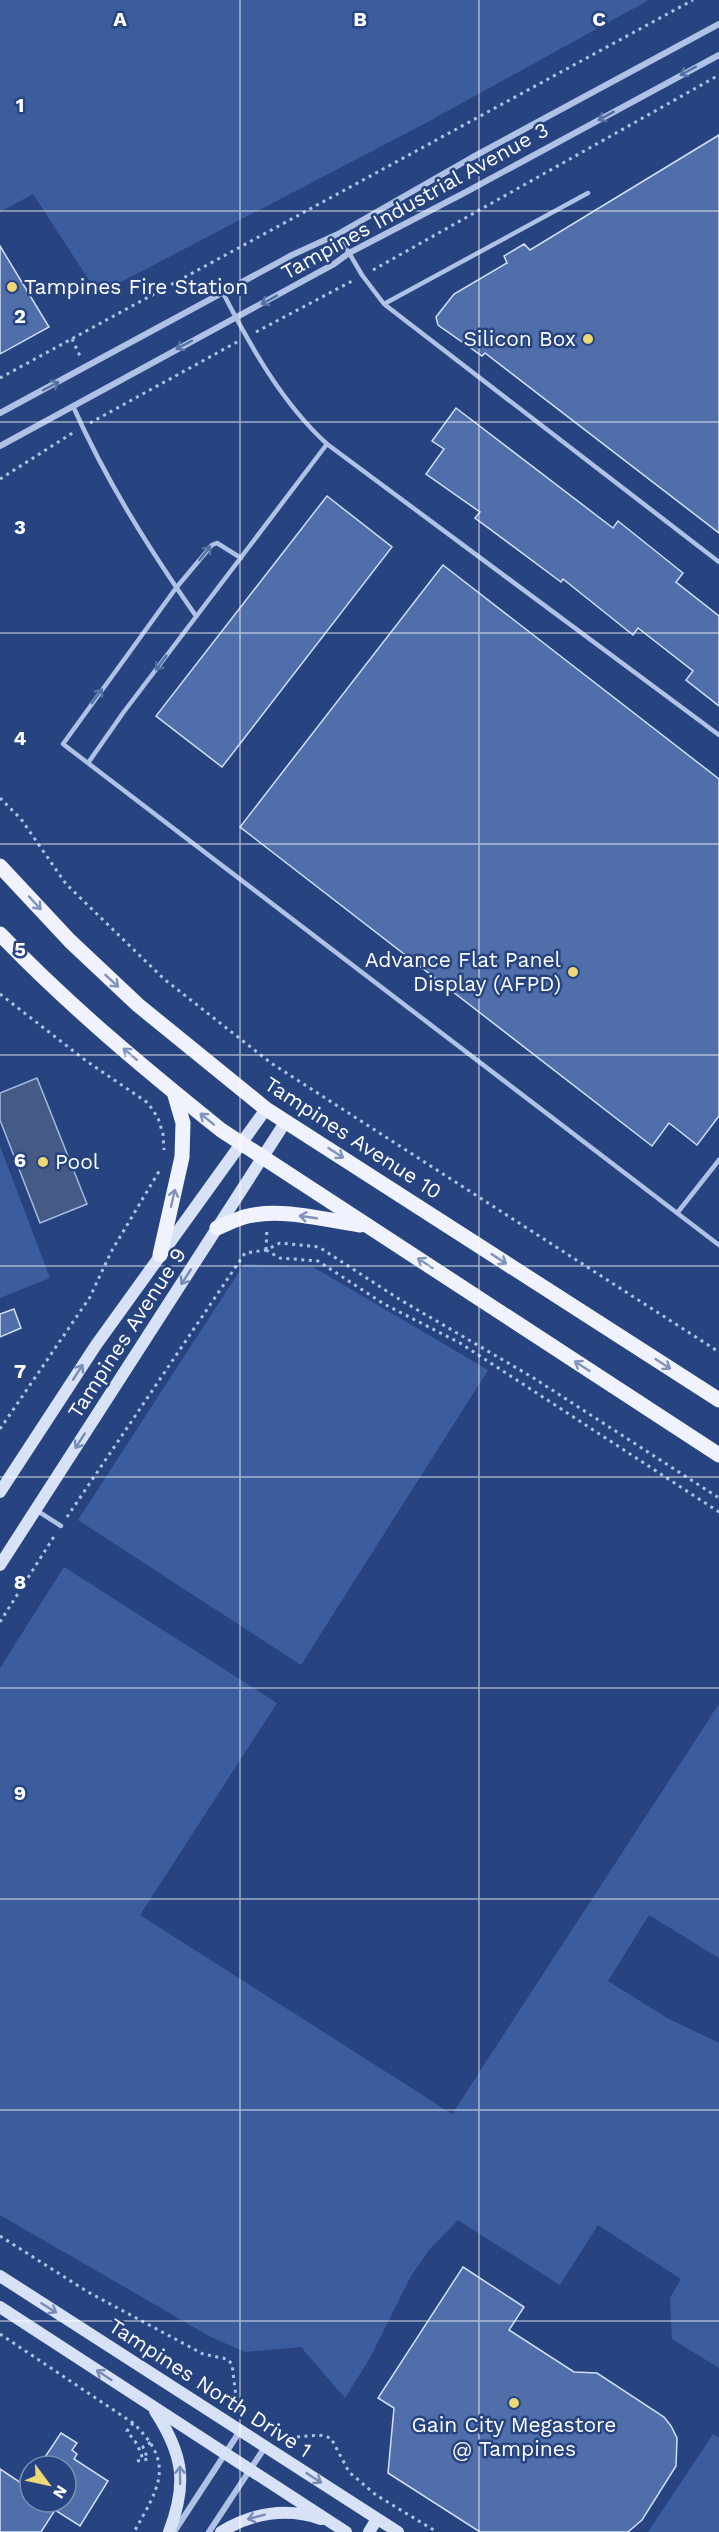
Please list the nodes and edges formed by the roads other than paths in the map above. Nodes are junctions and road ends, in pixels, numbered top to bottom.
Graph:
1 (719, 24) edge
2 (719, 55) edge
3 (588, 193) dead end
4 (338, 234) junction
5 (349, 253) junction
6 (222, 293) junction
7 (384, 304) junction
8 (236, 318) junction
9 (73, 406) junction
10 (0, 413) edge
11 (327, 444) junction
12 (0, 446) edge
13 (241, 558) junction
14 (719, 562) edge
15 (177, 588) junction
16 (196, 616) junction
17 (719, 735) edge
18 (88, 763) junction
19 (0, 866) edge
20 (0, 934) edge
21 (174, 1092) junction
22 (266, 1109) junction
23 (286, 1121) junction
24 (242, 1143) junction
25 (263, 1157) junction
26 (719, 1160) edge
27 (678, 1212) junction
28 (366, 1226) junction
29 (217, 1228) junction
30 (719, 1245) edge
31 (160, 1255) junction
32 (719, 1400) edge
33 (719, 1455) edge
34 (4, 1480) edge
35 (0, 1492) edge
36 (36, 1510) junction
37 (61, 1526) road end
38 (0, 1565) edge
39 (0, 2276) edge
40 (0, 2307) edge
41 (153, 2407) junction
42 (240, 2430) junction
43 (265, 2446) junction
44 (225, 2454) junction
45 (250, 2470) junction
46 (377, 2519) junction
47 (334, 2524) junction
48 (169, 2532) edge
49 (174, 2532) edge
50 (209, 2532) edge
51 (221, 2532) edge
52 (346, 2532) edge
53 (369, 2532) edge
54 (398, 2532) edge

1 - 4 street, Tampines Industrial Avenue 3
2 -> 5 street, Tampines Industrial Avenue 3
3 - 7 lane
4 - 5 lane
4 - 6 street, Tampines Industrial Avenue 3
5 - 7 lane
5 -> 8 street, Tampines Industrial Avenue 3
6 - 8 lane
10 -> 6 street, Tampines Industrial Avenue 3
7 - 14 lane
8 -> 9 street, Tampines Industrial Avenue 3
8 - 11 lane
9 - 12 street, Tampines Industrial Avenue 3
9 - 15 lane
11 - 13 lane
11 - 17 lane
15 -> 13 lane
13 - 16 lane
15 - 16 lane
18 -> 15 lane
16 -> 18 lane
18 - 27 lane
19 -> 22 main road, Tampines Avenue 10
21 -> 20 main road
24 -> 21 main road
31 -> 21 main road
22 - 23 main road, Tampines Avenue 10
22 - 24 street, Tampines Avenue 9
23 - 25 street, Tampines Avenue 9
23 -> 32 main road, Tampines Avenue 10
24 - 25 main road
24 - 31 street, Tampines Avenue 9
25 - 28 main road
25 - 29 street, Tampines Avenue 9
26 - 27 lane
27 - 30 lane
28 -> 29 main road
33 -> 28 main road
29 -> 36 street, Tampines Avenue 9
34 -> 31 street, Tampines Avenue 9
34 - 35 street, Tampines Avenue 9
36 - 37 lane
36 - 38 street, Tampines Avenue 9
39 -> 42 street, Tampines North Drive 1
41 -> 40 street
41 - 44 street
48 -> 41 street
42 - 43 street, Tampines North Drive 1
42 - 44 street
43 - 45 street
43 -> 46 street, Tampines North Drive 1
44 - 45 street
44 - 49 street
45 - 47 street
45 - 50 street
46 - 53 street
46 - 54 street, Tampines North Drive 1
47 -> 51 street
47 - 52 street

